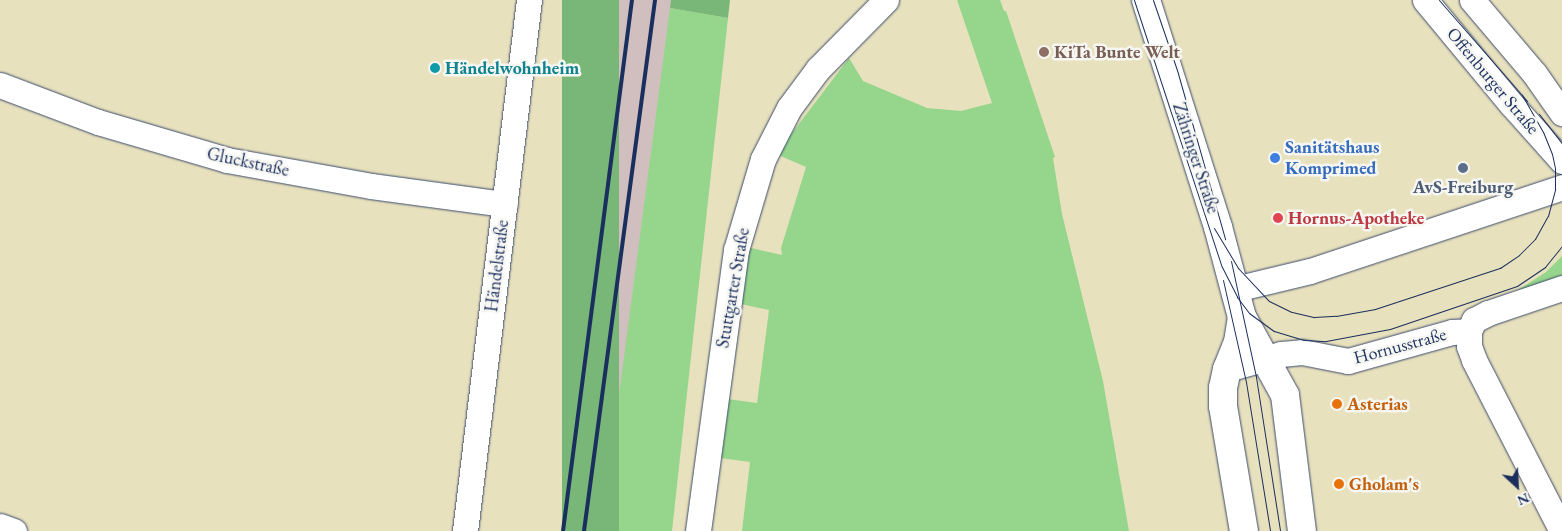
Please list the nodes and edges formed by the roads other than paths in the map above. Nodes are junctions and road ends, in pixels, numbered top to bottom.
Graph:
1 (529, 0) edge
2 (886, 0) edge
3 (1146, 0) edge
4 (1425, 0) edge
5 (1472, 0) edge
6 (0, 85) edge
7 (1562, 113) edge
8 (1562, 161) edge
9 (1562, 187) edge
10 (505, 204) junction
11 (1562, 288) edge
12 (1235, 289) junction
13 (1242, 317) junction
14 (1469, 331) junction
15 (1265, 358) junction
16 (1227, 369) junction
17 (0, 526) edge
18 (14, 531) edge
19 (465, 531) edge
20 (698, 531) edge
21 (1244, 531) edge
22 (1302, 531) edge
23 (1562, 531) edge

1 - 10 street, Händelstraße
2 - 20 street, Stuttgarter Straße
3 - 12 main road, Zähringer Straße
4 - 8 street, Offenburger Straße
5 - 7 street, Offenburger Straße
6 - 10 street, Gluckstraße
9 - 12 street
10 - 19 street, Händelstraße
11 - 14 street, Hornusstraße
12 - 13 main road, Zähringer Straße
13 - 15 main road, Zähringer Straße
13 - 16 main road, Zähringer Straße
14 - 15 street, Hornusstraße
14 - 23 street
15 - 16 street, Hornusstraße
15 - 22 main road, Zähringer Straße
16 - 21 main road, Zähringer Straße
17 - 18 street

